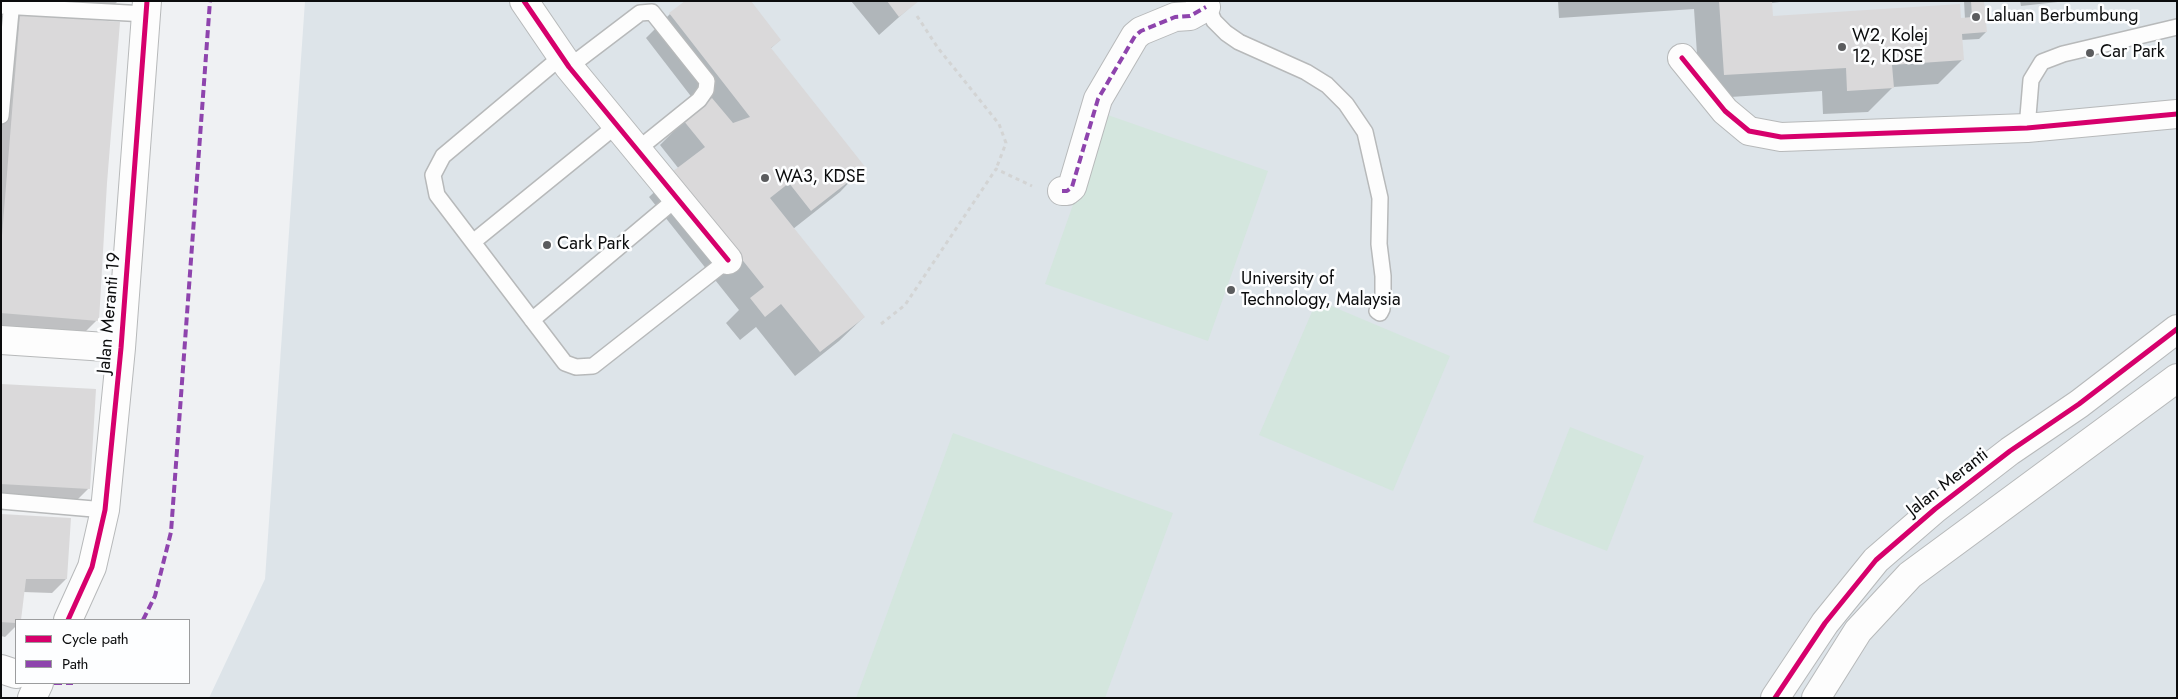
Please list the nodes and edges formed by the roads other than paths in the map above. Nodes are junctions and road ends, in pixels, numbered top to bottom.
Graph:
1 (524, 1) edge
2 (9, 4) edge
3 (1205, 4) edge
4 (146, 8) edge
5 (2177, 27) edge
6 (1682, 58) dead end
7 (565, 62) junction
8 (2177, 114) edge
9 (1, 116) edge
10 (617, 125) junction
11 (2027, 128) junction
12 (637, 150) junction
13 (1062, 190) road end
14 (676, 199) junction
15 (473, 242) junction
16 (728, 260) joint
17 (1377, 311) dead end
18 (532, 320) junction
19 (2177, 329) edge
20 (1, 340) edge
21 (121, 348) junction
22 (2177, 378) edge
23 (1, 500) edge
24 (105, 510) junction
25 (68, 619) edge
26 (1, 670) edge
27 (15, 674) edge
28 (39, 684) edge
29 (32, 698) edge
30 (1775, 698) edge
31 (1816, 698) edge

1 - 7 street
2 - 4 lane
2 - 9 lane
3 - 13 street
3 - 17 lane
4 - 21 street, Jalan Meranti 19
5 - 11 lane
6 - 11 street
7 - 10 street
7 - 12 lane
7 - 15 lane
8 - 11 street
10 - 12 street
10 - 15 lane
12 - 14 street
14 - 16 street
14 - 18 lane
15 - 18 lane
16 - 18 lane
19 - 30 street, Jalan Meranti
20 - 21 street
21 - 24 street, Jalan Meranti 19
22 - 31 street
23 - 24 lane
24 - 25 street, Jalan Meranti 19
26 - 27 street
28 - 29 street

